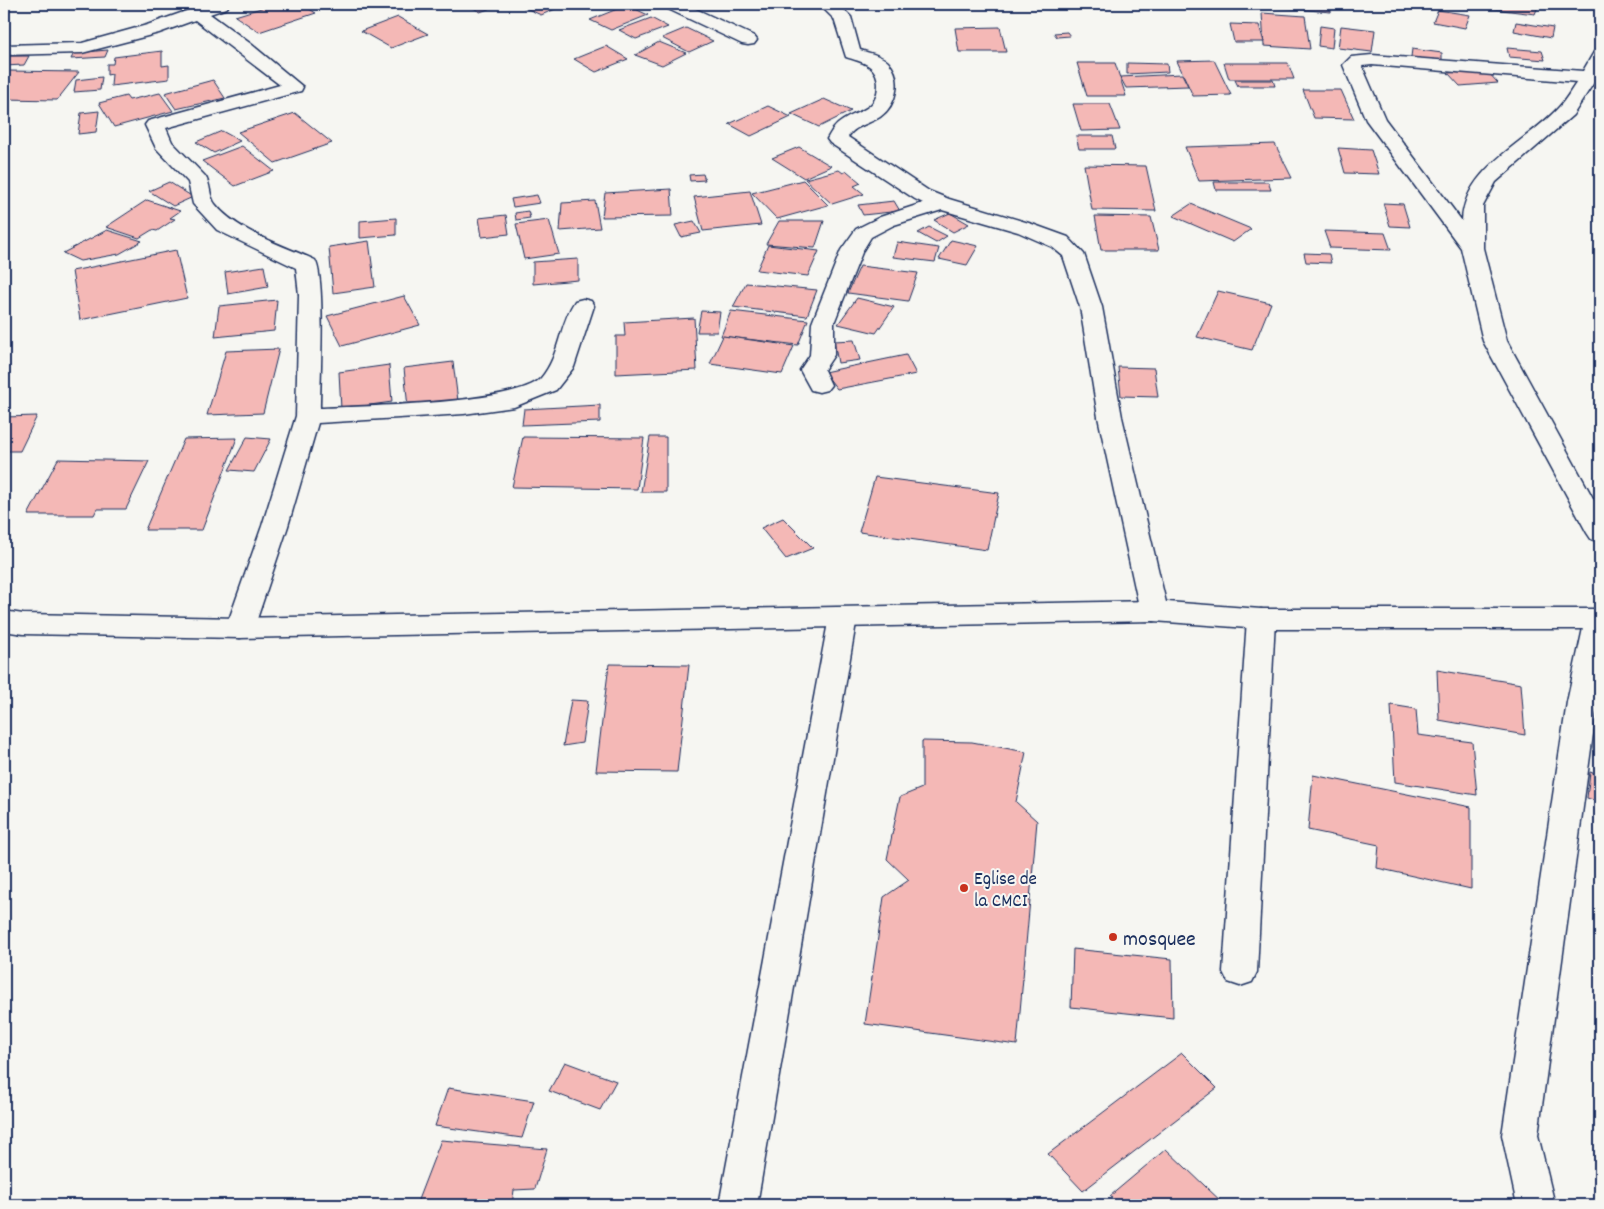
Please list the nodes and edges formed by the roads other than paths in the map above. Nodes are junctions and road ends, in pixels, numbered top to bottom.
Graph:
1 (221, 4) edge
2 (672, 4) edge
3 (855, 5) dead end
4 (832, 7) edge
5 (197, 12) junction
6 (748, 40) dead end
7 (4, 50) edge
8 (1597, 65) edge
9 (942, 203) junction
10 (1472, 248) junction
11 (583, 306) dead end
12 (819, 385) dead end
13 (308, 416) junction
14 (1600, 533) edge
15 (1154, 611) junction
16 (843, 617) junction
17 (1599, 619) edge
18 (1261, 620) junction
19 (4, 621) edge
20 (240, 628) junction
21 (1240, 972) dead end
22 (738, 1205) edge
23 (1536, 1205) edge

1 - 5 street
2 - 6 street
3 - 4 street
4 - 9 street
5 - 7 street
5 - 13 street
8 - 10 street
8 - 10 street
9 - 12 street
9 - 15 street
10 - 14 street
11 - 13 street
13 - 20 street
15 - 16 street
15 - 18 street
16 - 20 street
16 - 22 street
17 - 18 street
17 - 23 street
18 - 21 street
19 - 20 street

